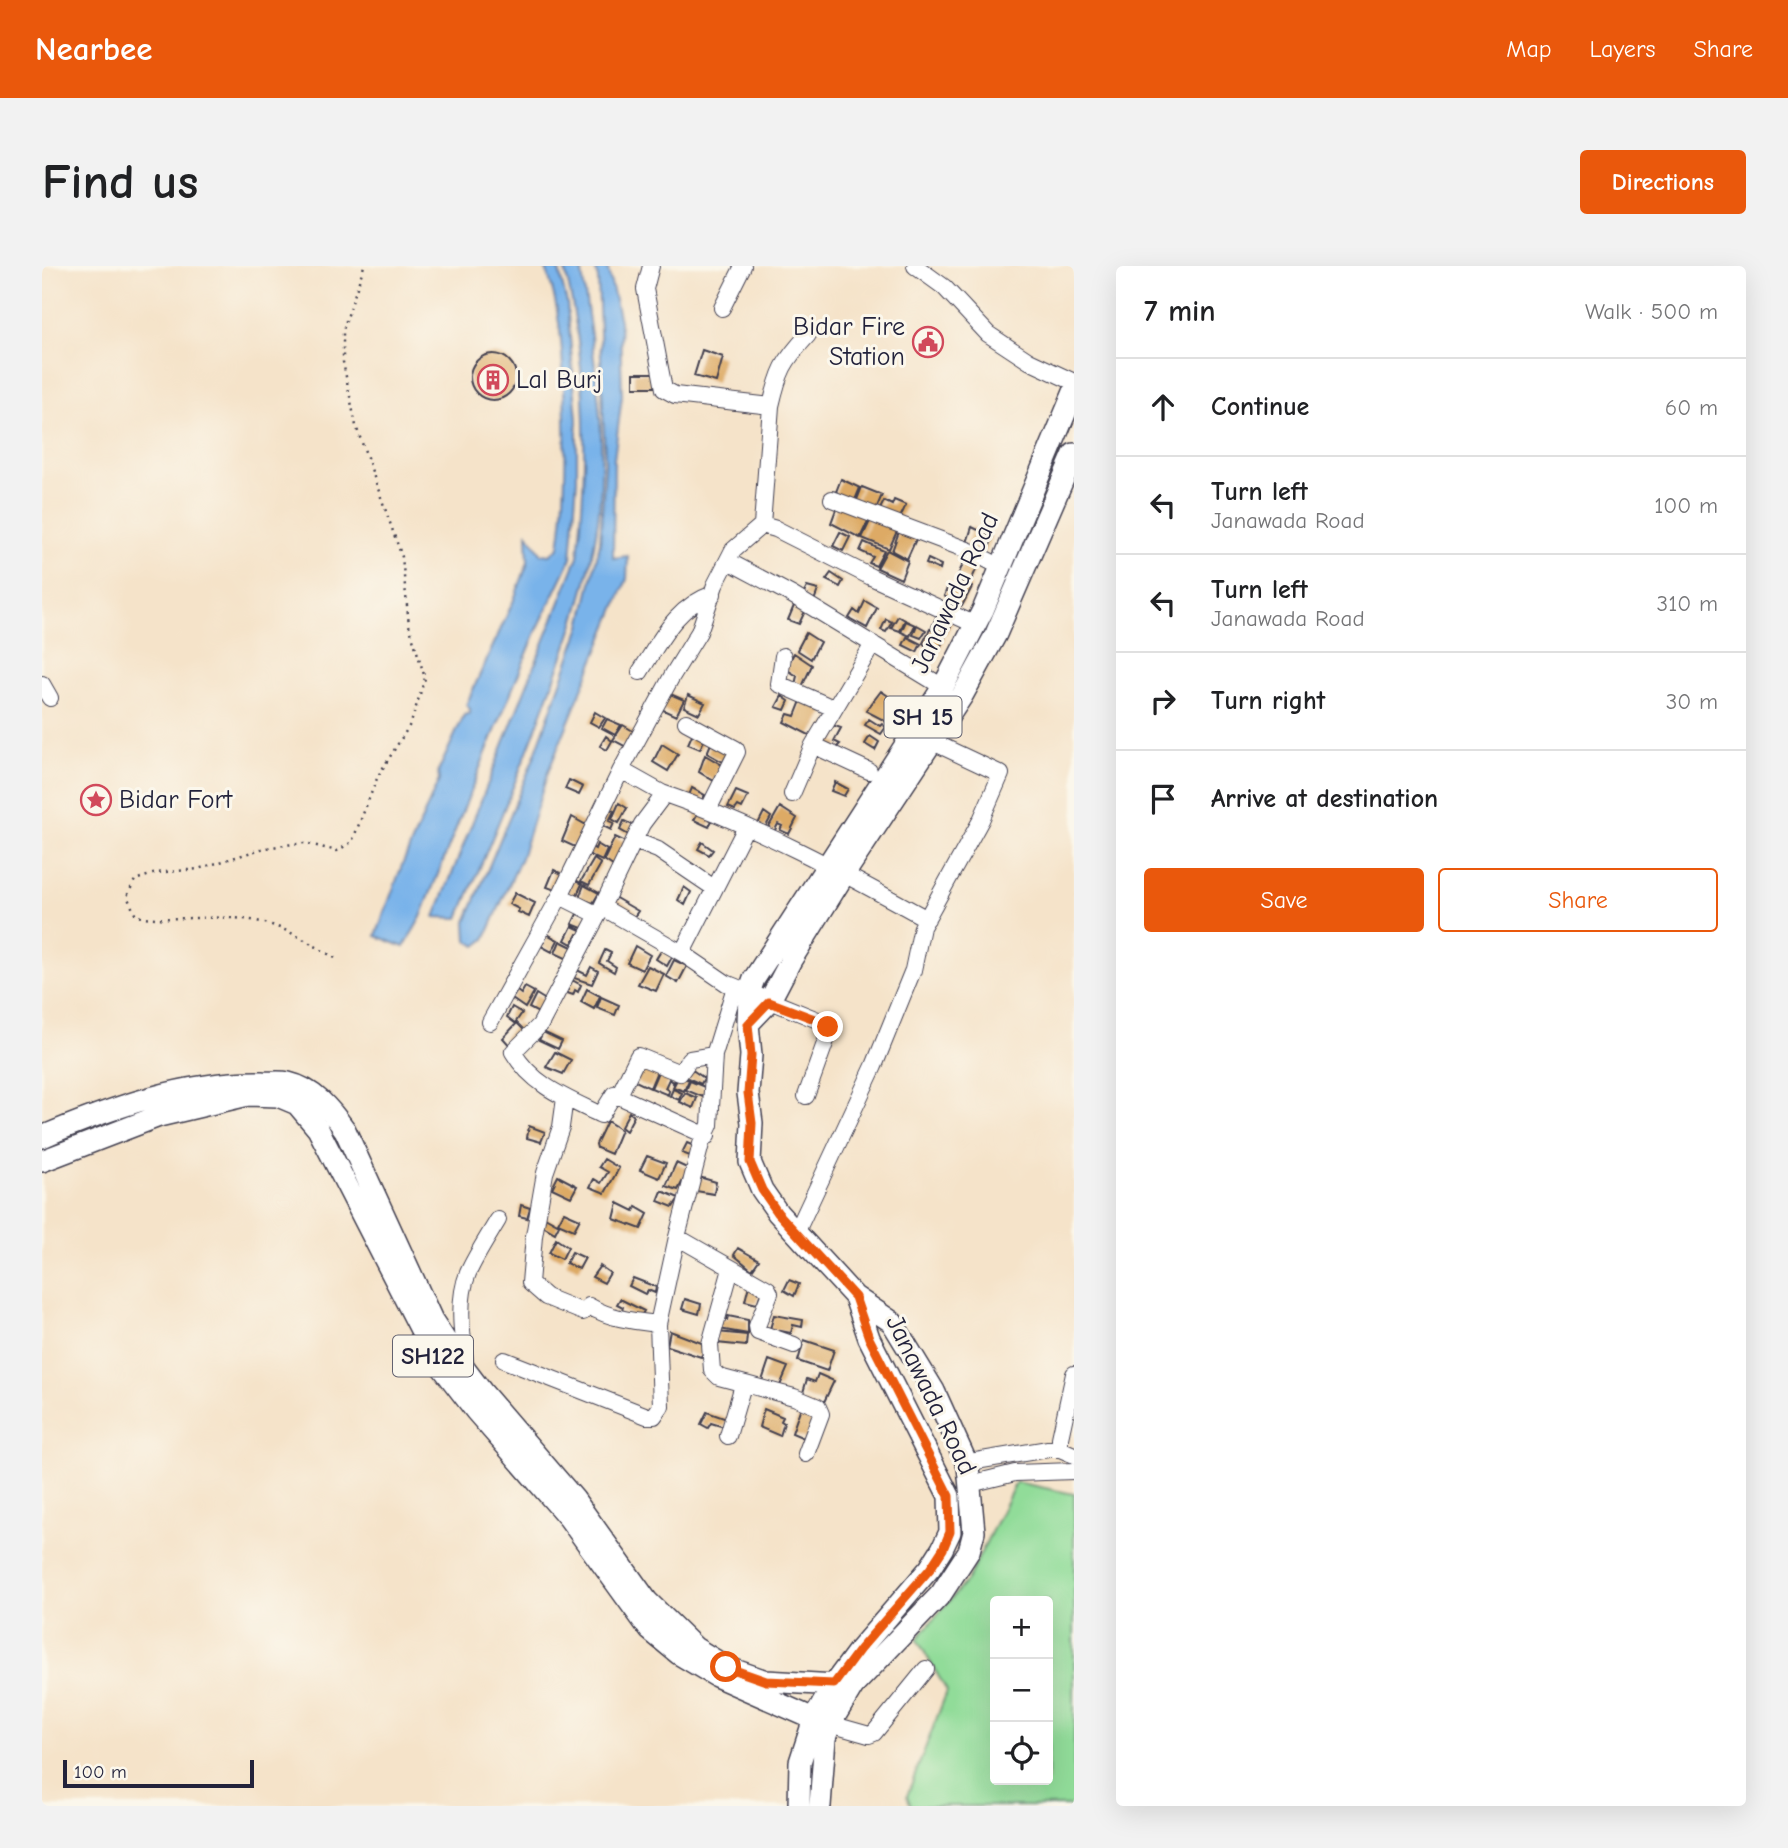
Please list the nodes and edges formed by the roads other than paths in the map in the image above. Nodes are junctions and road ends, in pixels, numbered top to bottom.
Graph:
1 (651, 266) edge
2 (743, 266) edge
3 (915, 266) edge
4 (722, 308) dead end
5 (808, 335) dead end
6 (1074, 382) edge
7 (1074, 392) edge
8 (771, 406) junction
9 (1074, 454) edge
10 (832, 499) dead end
11 (762, 525) junction
12 (728, 561) junction
13 (1001, 567) junction
14 (713, 594) junction
15 (976, 625) junction
16 (873, 644) junction
17 (783, 656) dead end
18 (640, 672) dead end
19 (943, 688) junction
20 (833, 708) junction
21 (686, 722) dead end
22 (933, 742) junction
23 (813, 746) junction
24 (621, 770) junction
25 (869, 771) dead end
26 (663, 793) junction
27 (792, 794) dead end
28 (708, 810) junction
29 (746, 827) junction
30 (635, 841) junction
31 (834, 871) junction
32 (714, 888) junction
33 (560, 896) junction
34 (600, 911) junction
35 (927, 919) junction
36 (682, 953) junction
37 (751, 994) junction
38 (490, 1022) dead end
39 (714, 1055) junction
40 (806, 1096) dead end
41 (618, 1097) junction
42 (565, 1098) junction
43 (181, 1101) junction
44 (706, 1136) junction
45 (42, 1137) edge
46 (42, 1161) edge
47 (498, 1220) dead end
48 (797, 1231) junction
49 (677, 1237) junction
50 (731, 1269) junction
51 (855, 1297) junction
52 (658, 1324) junction
53 (794, 1345) dead end
54 (504, 1360) dead end
55 (466, 1371) junction
56 (1074, 1374) edge
57 (743, 1385) junction
58 (728, 1436) dead end
59 (806, 1454) dead end
60 (1071, 1463) edge
61 (969, 1475) junction
62 (926, 1669) dead end
63 (843, 1685) junction
64 (822, 1722) junction
65 (813, 1806) edge

1 - 8 street
2 - 4 street
3 - 6 street
5 - 8 street
7 - 13 main road, Janawada Road / SH 15
8 - 11 street
9 - 22 main road, Janawada Road / SH 15
10 - 13 street
11 - 12 street
11 - 15 street
12 - 14 street
12 - 16 street
13 - 15 main road, Janawada Road / SH 15
14 - 18 street
14 - 24 street
15 - 19 main road, Janawada Road / SH 15
16 - 19 street
16 - 20 street
17 - 20 street
19 - 31 main road, Janawada Road / SH 15
20 - 23 street
21 - 28 street
22 - 31 main road, Janawada Road / SH 15
22 - 35 street
23 - 25 street
23 - 27 street
24 - 26 street
24 - 33 street
26 - 28 street
26 - 30 street
28 - 29 street
29 - 31 street
29 - 32 street
30 - 32 street
30 - 34 street
31 - 35 street
31 - 37 main road, Janawada Road / SH 15
32 - 36 street
33 - 34 street
33 - 38 street
34 - 36 street
34 - 42 street
35 - 48 street
36 - 37 street
37 - 39 street
37 - 40 street
37 - 48 main road, Janawada Road / SH 15
39 - 41 street
39 - 44 street
41 - 42 street
41 - 44 street
42 - 52 street
43 - 45 main road
43 - 46 main road, SH122
43 - 55 main road
43 - 64 main road, SH122
44 - 49 street
47 - 55 street
48 - 51 main road, Janawada Road / SH 15
49 - 50 street
49 - 52 street
50 - 53 street
50 - 57 street
51 - 61 main road, Janawada Road / SH 15
51 - 63 main road, Janawada Road / SH 15
52 - 54 street
55 - 63 main road
56 - 60 street
57 - 58 street
57 - 59 street
60 - 61 street
60 - 61 street
61 - 63 main road, Janawada Road / SH 15
62 - 64 street
63 - 64 main road, Janawada Road / SH 15
64 - 65 main road, Janawada Road / SH 15

